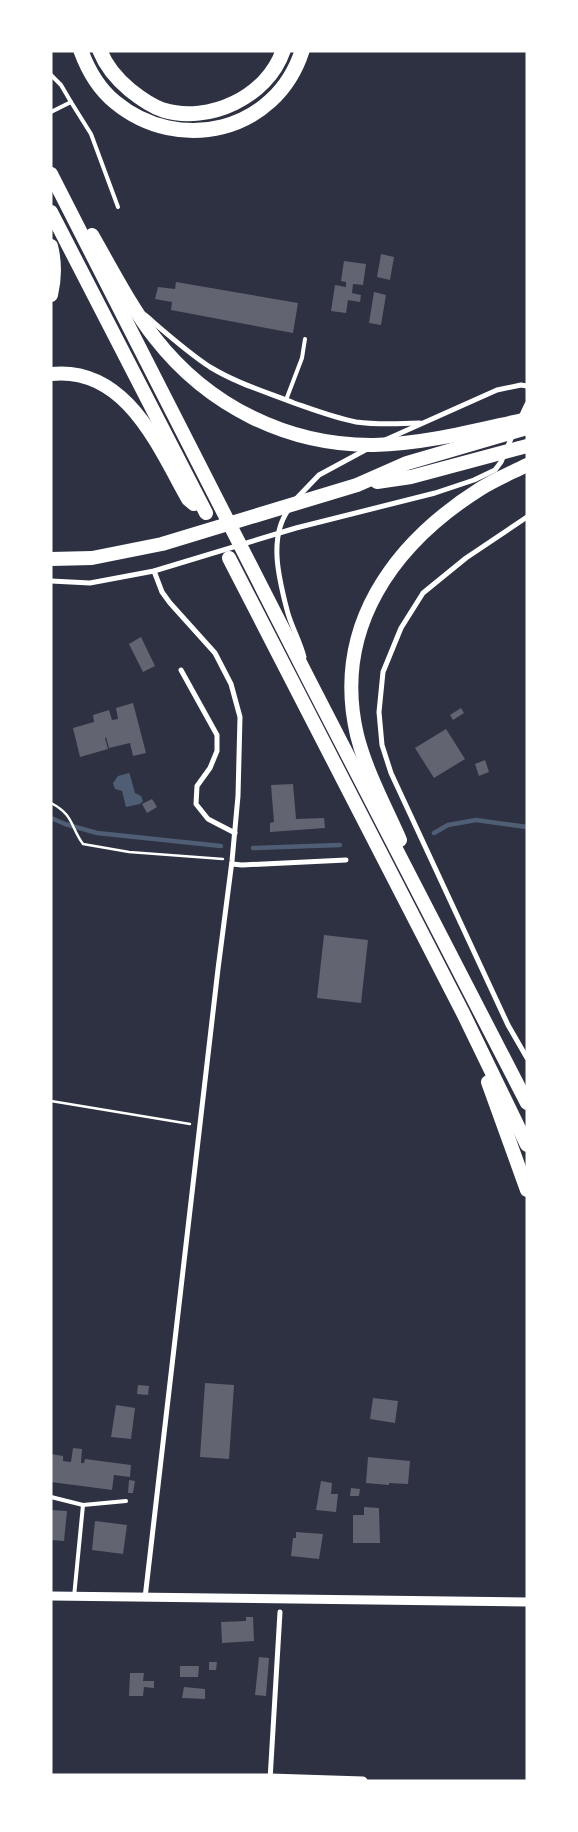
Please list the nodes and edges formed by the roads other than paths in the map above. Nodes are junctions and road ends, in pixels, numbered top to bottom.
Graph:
1 (81, 51) edge
2 (100, 51) edge
3 (283, 51) edge
4 (302, 51) edge
5 (51, 75) edge
6 (71, 102) junction
7 (51, 112) edge
8 (51, 174) edge
9 (118, 207) dead end
10 (51, 212) edge
11 (51, 246) edge
12 (51, 295) edge
13 (135, 307) junction
14 (305, 339) dead end
15 (51, 374) edge
16 (527, 386) edge
17 (286, 400) junction
18 (527, 404) edge
19 (527, 419) edge
20 (426, 422) junction
21 (527, 428) edge
22 (527, 446) edge
23 (527, 465) edge
24 (359, 484) junction
25 (527, 517) edge
26 (229, 558) dead end
27 (51, 559) edge
28 (154, 571) junction
29 (51, 581) edge
30 (181, 670) dead end
31 (312, 686) junction
32 (235, 833) junction
33 (346, 860) dead end
34 (232, 862) junction
35 (436, 928) junction
36 (463, 1013) junction
37 (527, 1058) edge
38 (509, 1068) junction
39 (527, 1096) edge
40 (527, 1103) edge
41 (527, 1145) edge
42 (527, 1190) edge
43 (51, 1496) edge
44 (126, 1501) dead end
45 (83, 1505) junction
46 (51, 1596) edge
47 (74, 1597) junction
48 (145, 1598) junction
49 (527, 1602) edge
50 (280, 1612) dead end
51 (51, 1778) edge
52 (270, 1779) edge
53 (364, 1781) edge

1 - 4 highway
2 - 3 highway
5 - 6 lane
6 - 7 lane
6 - 9 lane
8 - 13 highway
8 - 31 highway
10 - 15 highway
11 - 12 highway
13 - 17 street
13 - 19 highway
14 - 17 lane
16 - 20 street
17 - 20 street
18 - 28 street
20 - 31 street
21 - 24 highway
22 - 24 highway
23 - 35 highway
24 - 27 highway
25 - 37 street
26 - 36 highway
28 - 29 street
28 - 32 street
30 - 32 street
31 - 35 highway
32 - 34 street
33 - 34 street
34 - 48 street
35 - 38 highway
36 - 41 highway
36 - 42 highway
38 - 39 highway
38 - 40 highway
43 - 45 lane
44 - 45 lane
45 - 47 lane
46 - 47 street
47 - 48 street
48 - 49 street
50 - 52 street
51 - 52 street
52 - 53 street

